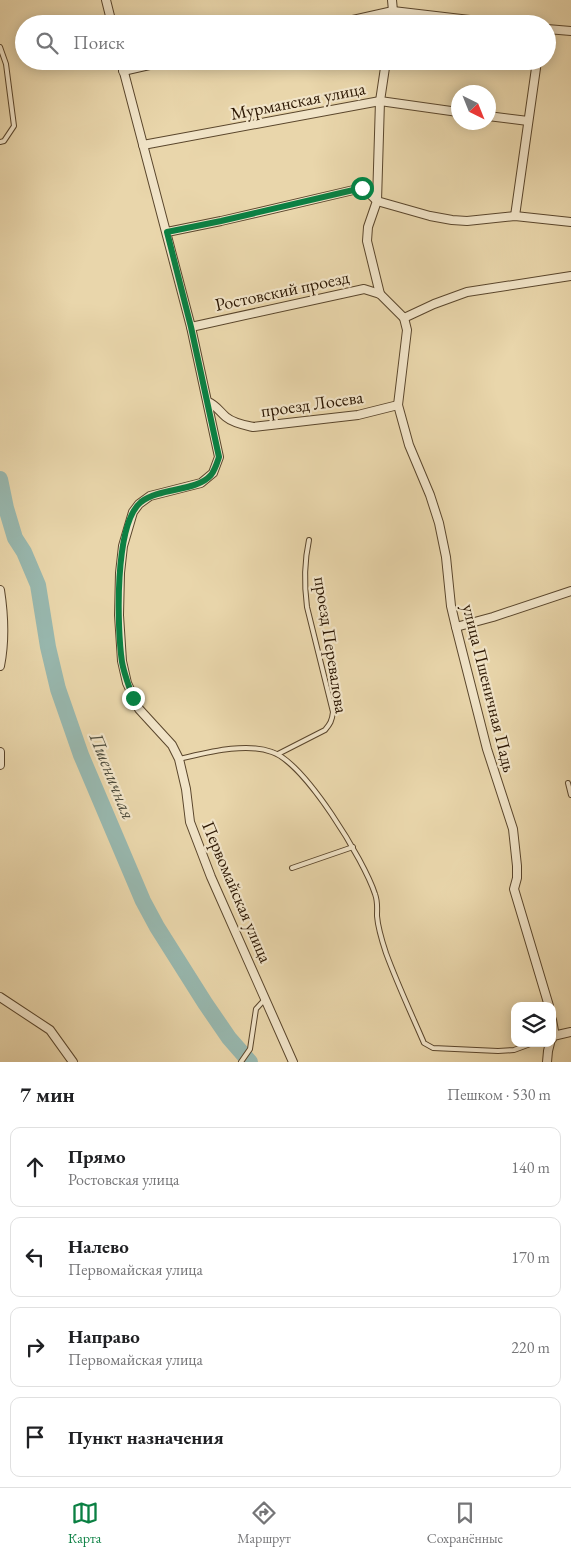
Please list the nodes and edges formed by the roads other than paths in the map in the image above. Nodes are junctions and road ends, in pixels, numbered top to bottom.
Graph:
1 (106, 0) edge
2 (392, 0) edge
3 (393, 11) junction
4 (110, 15) edge
5 (375, 15) edge
6 (392, 15) edge
7 (427, 15) edge
8 (556, 30) edge
9 (571, 31) edge
10 (0, 47) edge
11 (128, 70) edge
12 (385, 70) edge
13 (536, 70) edge
14 (124, 71) joint
15 (380, 101) junction
16 (451, 111) edge
17 (496, 117) edge
18 (528, 121) junction
19 (0, 142) edge
20 (143, 145) junction
21 (377, 201) junction
22 (515, 216) junction
23 (571, 222) edge
24 (167, 232) junction
25 (571, 276) edge
26 (380, 294) junction
27 (404, 318) junction
28 (191, 327) junction
29 (208, 402) junction
30 (398, 406) junction
31 (309, 540) dead end
32 (0, 590) edge
33 (571, 590) edge
34 (456, 627) junction
35 (0, 666) edge
36 (0, 752) edge
37 (278, 754) junction
38 (179, 759) junction
39 (0, 765) edge
40 (568, 783) dead end
41 (571, 795) edge
42 (353, 848) junction
43 (292, 868) dead end
44 (0, 996) edge
45 (266, 998) junction
46 (548, 1002) edge
47 (571, 1032) edge
48 (556, 1038) edge
49 (522, 1047) edge
50 (549, 1047) edge
51 (73, 1062) edge
52 (242, 1062) edge
53 (293, 1062) edge
54 (547, 1062) edge

1 - 4 street
2 - 3 street
3 - 5 street
3 - 6 street
3 - 7 street
8 - 9 street
10 - 19 lane
11 - 14 street
12 - 15 street
13 - 18 street
14 - 20 street, Первомайская улица
15 - 16 street, Мурманская улица
15 - 20 street, Мурманская улица
15 - 21 street
17 - 18 street
18 - 22 street
20 - 24 street, Первомайская улица
21 - 22 street
21 - 24 street
21 - 26 street
22 - 23 street
24 - 28 street, Первомайская улица
25 - 27 street
26 - 27 street
26 - 28 street, Ростовский проезд
27 - 30 street, улица Пшеничная Падь
28 - 29 street, Первомайская улица
29 - 30 street, проезд Лосева
29 - 38 street, Первомайская улица
30 - 34 street, улица Пшеничная Падь
31 - 37 lane, проезд Перевалова
32 - 35 street
33 - 34 street
34 - 46 street, улица Пшеничная Падь
36 - 39 street
37 - 38 lane
37 - 42 lane
38 - 45 street, Первомайская улица
40 - 41 lane
42 - 43 lane
42 - 49 lane
44 - 51 street
45 - 52 lane
45 - 53 street, Первомайская улица
47 - 48 street
50 - 54 street

